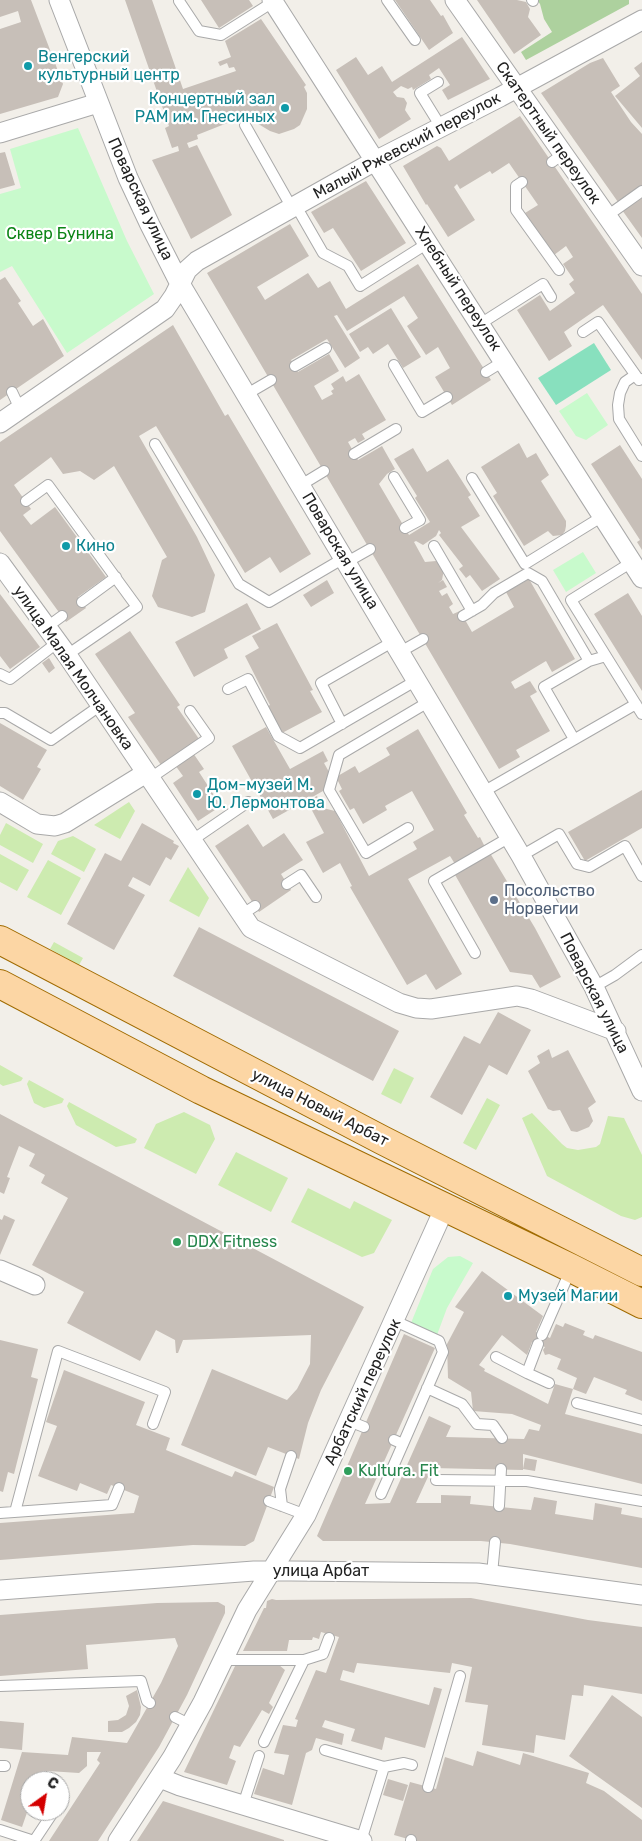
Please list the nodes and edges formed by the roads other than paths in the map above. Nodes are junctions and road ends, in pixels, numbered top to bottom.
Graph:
1 (60, 0) edge
2 (387, 0) edge
3 (455, 0) edge
4 (179, 1) edge
5 (272, 1) edge
6 (642, 20) edge
7 (415, 40) dead end
8 (438, 82) dead end
9 (517, 88) junction
10 (98, 103) junction
11 (245, 125) dead end
12 (441, 127) junction
13 (0, 133) edge
14 (375, 161) junction
15 (522, 182) dead end
16 (642, 191) edge
17 (294, 207) junction
18 (607, 216) junction
19 (428, 243) junction
20 (642, 266) edge
21 (559, 270) dead end
22 (179, 282) junction
23 (551, 298) dead end
24 (480, 324) junction
25 (583, 332) dead end
26 (326, 348) dead end
27 (504, 361) junction
28 (394, 365) dead end
29 (295, 366) dead end
30 (486, 372) dead end
31 (640, 379) edge
32 (271, 380) dead end
33 (12, 392) dead end
34 (247, 394) junction
35 (447, 397) dead end
36 (20, 409) junction
37 (1, 421) edge
38 (396, 429) dead end
39 (154, 444) dead end
40 (354, 454) dead end
41 (642, 456) edge
42 (324, 471) dead end
43 (394, 477) dead end
44 (472, 478) dead end
45 (301, 485) junction
46 (26, 502) dead end
47 (603, 516) junction
48 (405, 528) dead end
49 (434, 546) dead end
50 (370, 549) dead end
51 (346, 560) junction
52 (632, 562) junction
53 (0, 564) edge
54 (116, 577) junction
55 (642, 578) edge
56 (82, 602) dead end
57 (59, 635) junction
58 (423, 639) dead end
59 (397, 646) junction
60 (606, 656) junction
61 (588, 661) junction
62 (0, 674) edge
63 (417, 680) junction
64 (228, 690) dead end
65 (430, 702) junction
66 (636, 704) junction
67 (101, 705) junction
68 (190, 711) dead end
69 (0, 713) edge
70 (642, 714) edge
71 (342, 724) junction
72 (574, 739) junction
73 (148, 776) junction
74 (483, 792) junction
75 (0, 802) edge
76 (248, 802) dead end
77 (408, 828) dead end
78 (510, 837) junction
79 (191, 841) junction
80 (521, 856) junction
81 (642, 876) edge
82 (287, 884) dead end
83 (316, 897) dead end
84 (0, 940) edge
85 (475, 953) dead end
86 (642, 955) edge
87 (0, 984) edge
88 (594, 987) junction
89 (616, 1031) junction
90 (642, 1091) edge
91 (445, 1207) junction
92 (571, 1268) junction
93 (0, 1270) edge
94 (642, 1272) edge
95 (35, 1285) dead end
96 (642, 1304) edge
97 (395, 1321) junction
98 (496, 1357) dead end
99 (527, 1373) junction
100 (549, 1383) dead end
101 (428, 1388) junction
102 (577, 1403) dead end
103 (642, 1420) edge
104 (153, 1424) dead end
105 (502, 1438) dead end
106 (291, 1456) dead end
107 (501, 1470) dead end
108 (436, 1480) dead end
109 (501, 1480) junction
110 (119, 1488) dead end
111 (381, 1494) dead end
112 (269, 1501) dead end
113 (642, 1501) edge
114 (282, 1506) junction
115 (499, 1506) dead end
116 (15, 1512) junction
117 (0, 1513) edge
118 (306, 1515) junction
119 (495, 1542) dead end
120 (270, 1571) junction
121 (492, 1574) junction
122 (0, 1590) edge
123 (642, 1595) edge
124 (329, 1638) dead end
125 (223, 1660) junction
126 (304, 1660) junction
127 (460, 1676) dead end
128 (0, 1686) edge
129 (150, 1703) dead end
130 (264, 1742) dead end
131 (325, 1750) dead end
132 (259, 1756) dead end
133 (412, 1765) dead end
134 (384, 1767) junction
135 (160, 1778) junction
136 (428, 1787) dead end
137 (243, 1805) junction
138 (47, 1821) edge
139 (0, 1830) edge
140 (118, 1841) edge
141 (362, 1841) edge

1 - 10 street, Поварская улица
2 - 7 lane
3 - 9 street, Скатертный переулок
4 - 5 lane
5 - 14 street, Хлебный переулок
6 - 9 street, Малый Ржевский переулок
8 - 12 lane
9 - 12 street, Малый Ржевский переулок
9 - 18 street, Скатертный переулок
10 - 13 street
10 - 22 street, Поварская улица
11 - 17 lane
12 - 14 street, Малый Ржевский переулок
14 - 17 street, Малый Ржевский переулок
14 - 19 street, Хлебный переулок
15 - 21 lane
16 - 18 lane
17 - 19 lane
17 - 22 street, Малый Ржевский переулок
18 - 20 street, Скатертный переулок
19 - 24 street, Хлебный переулок
22 - 34 street, Поварская улица
22 - 36 street, Малый Ржевский переулок
23 - 24 lane
24 - 27 street, Хлебный переулок
25 - 31 lane
26 - 29 lane
27 - 30 lane
27 - 47 street, Хлебный переулок
28 - 35 lane
31 - 41 lane
32 - 34 lane
33 - 36 lane
34 - 45 street, Поварская улица
36 - 37 street, Малый Ржевский переулок
38 - 40 lane
39 - 51 lane
42 - 45 lane
43 - 48 lane
44 - 47 lane
45 - 51 street, Поварская улица
46 - 54 lane
47 - 52 street, Хлебный переулок
49 - 61 lane
50 - 51 lane
51 - 59 street, Поварская улица
52 - 55 street, Хлебный переулок
52 - 60 lane
53 - 57 street, улица Малая Молчановка
54 - 56 lane
54 - 57 lane
57 - 62 lane
57 - 67 street, улица Малая Молчановка
58 - 59 lane
59 - 63 street, Поварская улица
59 - 71 lane
60 - 61 lane
60 - 66 lane
61 - 72 lane
63 - 65 street, Поварская улица
63 - 71 lane
64 - 71 lane
65 - 74 street, Поварская улица
65 - 77 lane
66 - 70 lane
66 - 72 lane
67 - 69 lane
67 - 73 street, улица Малая Молчановка
68 - 73 lane
72 - 74 lane
73 - 75 street
73 - 79 street, улица Малая Молчановка
74 - 78 street, Поварская улица
76 - 79 lane
78 - 80 street, Поварская улица
78 - 85 lane
79 - 89 street, улица Малая Молчановка
80 - 81 lane
80 - 88 street, Поварская улица
82 - 83 lane
84 - 94 main road, улица Новый Арбат
86 - 88 lane
87 - 91 main road, улица Новый Арбат
88 - 89 street, Поварская улица
89 - 90 street, Поварская улица
91 - 92 main road, улица Новый Арбат
91 - 97 street, Арбатский переулок
92 - 96 main road, улица Новый Арбат
92 - 99 lane
93 - 95 street
97 - 101 lane
97 - 118 street, Арбатский переулок
98 - 99 lane
99 - 100 lane
101 - 105 lane
101 - 111 lane
102 - 103 lane
104 - 116 lane
106 - 114 lane
107 - 109 lane
108 - 109 lane
109 - 113 lane
109 - 115 lane
110 - 116 lane
112 - 114 lane
114 - 118 lane
116 - 117 lane
118 - 120 street, Арбатский переулок
119 - 121 lane
120 - 121 street, улица Арбат
120 - 122 street, улица Арбат
120 - 125 street, Арбатский переулок
121 - 123 street, улица Арбат
124 - 126 lane
125 - 126 lane
125 - 135 street, Арбатский переулок
126 - 130 lane
127 - 136 lane
128 - 129 lane
131 - 134 lane
132 - 137 lane
133 - 134 lane
134 - 141 lane
135 - 137 street
135 - 140 street, Арбатский переулок
137 - 141 street
138 - 139 lane

